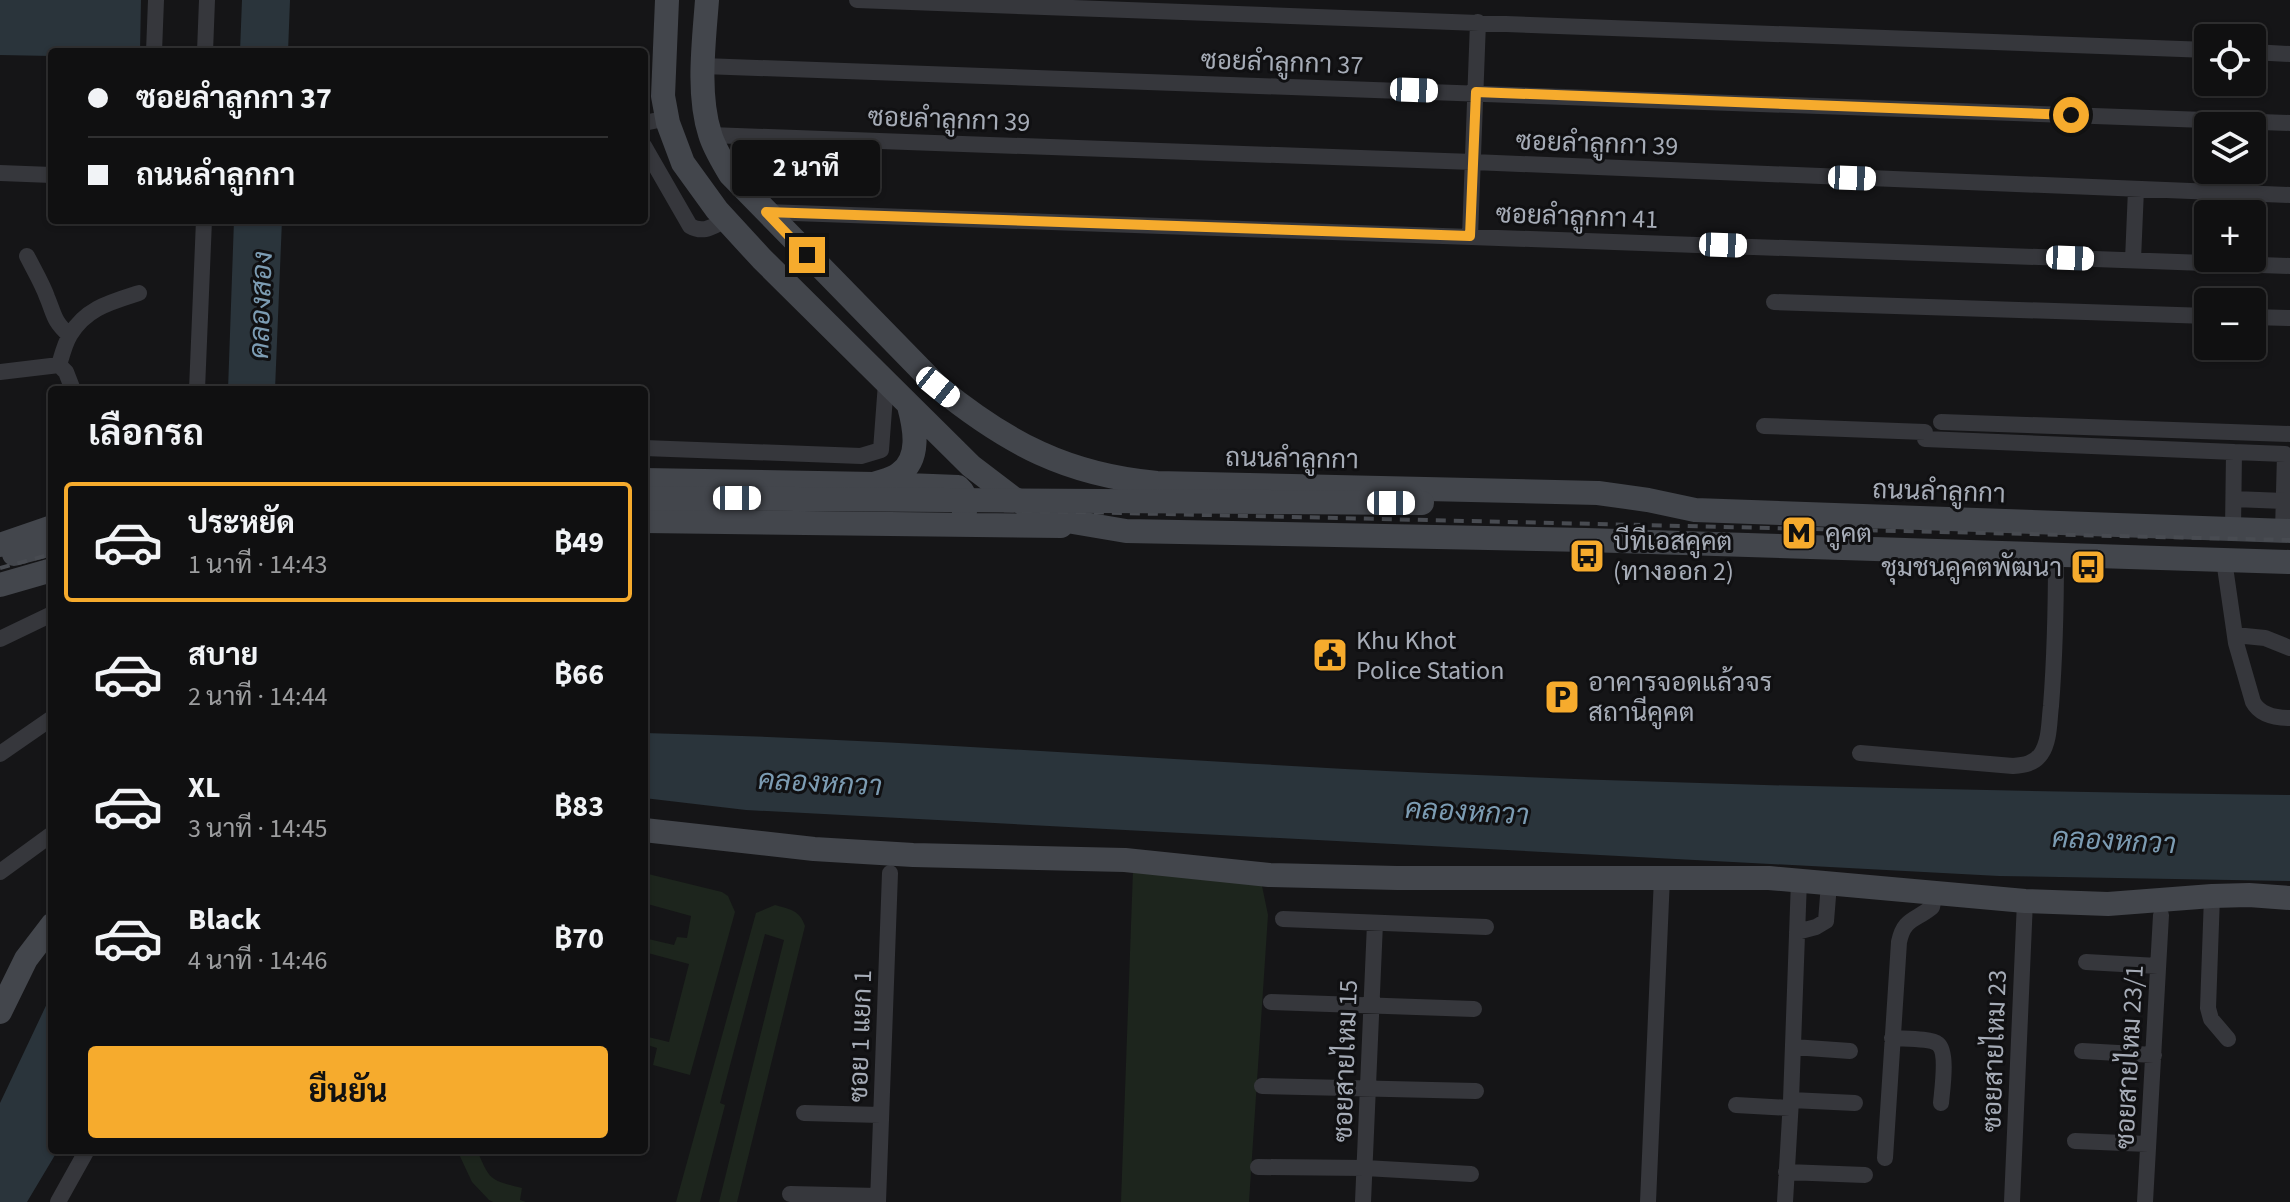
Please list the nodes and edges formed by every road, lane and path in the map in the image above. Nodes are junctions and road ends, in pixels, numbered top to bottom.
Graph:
1 (156, 0) edge
2 (207, 0) edge
3 (667, 0) edge
4 (707, 0) edge
5 (857, 0) edge
6 (1478, 22) junction
7 (154, 48) edge
8 (205, 48) edge
9 (2194, 49) edge
10 (2266, 53) edge
11 (2290, 54) edge
12 (703, 66) junction
13 (1476, 92) junction
14 (656, 120) edge
15 (2290, 123) edge
16 (710, 135) junction
17 (648, 153) edge
18 (1473, 162) junction
19 (0, 173) edge
20 (48, 175) edge
21 (2136, 189) junction
22 (2290, 195) edge
23 (766, 212) junction
24 (726, 220) junction
25 (204, 224) edge
26 (1470, 236) junction
27 (27, 256) dead end
28 (2133, 260) junction
29 (2290, 266) edge
30 (139, 293) dead end
31 (1774, 302) dead end
32 (2194, 316) edge
33 (2266, 317) edge
34 (2290, 318) edge
35 (69, 335) junction
36 (59, 365) junction
37 (0, 372) edge
38 (886, 383) junction
39 (71, 386) edge
40 (197, 386) edge
41 (909, 406) junction
42 (1941, 422) dead end
43 (1764, 426) dead end
44 (2284, 434) edge
45 (648, 448) edge
46 (2234, 452) junction
47 (2277, 454) junction
48 (2287, 480) edge
49 (874, 484) junction
50 (2234, 499) junction
51 (648, 500) edge
52 (2284, 501) junction
53 (1695, 510) junction
54 (947, 525) junction
55 (1091, 527) junction
56 (48, 528) edge
57 (2233, 529) junction
58 (2287, 531) edge
59 (0, 545) edge
60 (48, 545) edge
61 (2056, 555) junction
62 (0, 557) edge
63 (2224, 560) junction
64 (2290, 562) edge
65 (48, 571) edge
66 (0, 585) edge
67 (48, 616) edge
68 (2235, 635) junction
69 (0, 639) edge
70 (2290, 648) edge
71 (2290, 718) edge
72 (48, 721) edge
73 (1860, 753) dead end
74 (0, 754) edge
75 (648, 830) edge
76 (48, 837) edge
77 (0, 872) edge
78 (890, 873) dead end
79 (1662, 877) junction
80 (1799, 880) junction
81 (1829, 884) junction
82 (1935, 893) junction
83 (2212, 896) junction
84 (2290, 898) edge
85 (2025, 901) junction
86 (2161, 915) dead end
87 (1283, 919) dead end
88 (1375, 923) junction
89 (1486, 927) dead end
90 (48, 930) edge
91 (1797, 932) junction
92 (2086, 962) dead end
93 (2158, 966) junction
94 (1271, 1002) dead end
95 (1371, 1006) junction
96 (1474, 1009) dead end
97 (0, 1012) edge
98 (1892, 1038) junction
99 (2228, 1039) dead end
100 (1793, 1047) junction
101 (1850, 1051) dead end
102 (2082, 1051) dead end
103 (2154, 1055) junction
104 (1262, 1086) dead end
105 (1368, 1087) junction
106 (1476, 1091) dead end
107 (1855, 1103) dead end
108 (1941, 1103) dead end
109 (1791, 1104) junction
110 (1736, 1105) dead end
111 (804, 1113) dead end
112 (881, 1115) junction
113 (2075, 1141) dead end
114 (2148, 1144) junction
115 (85, 1154) edge
116 (1885, 1158) dead end
117 (1258, 1167) dead end
118 (1365, 1168) junction
119 (1786, 1172) junction
120 (1471, 1174) dead end
121 (1865, 1175) dead end
122 (790, 1194) dead end
123 (878, 1199) edge
124 (58, 1202) edge
125 (1363, 1202) edge
126 (1648, 1202) edge
127 (1785, 1202) edge
128 (2012, 1202) edge
129 (2145, 1202) edge

1 - 7 street
2 - 8 street
3 - 14 main road
4 - 12 main road, ถนนลำลูกกา
5 - 6 street
6 - 9 street
6 - 13 street
10 - 11 street
12 - 13 street, ซอยลำลูกกา 37
12 - 16 main road, ถนนลำลูกกา
13 - 15 street, ซอยลำลูกกา 37
13 - 18 street
14 - 24 main road
16 - 18 street, ซอยลำลูกกา 39
16 - 23 main road, ถนนลำลูกกา
17 - 24 street
18 - 21 street, ซอยลำลูกกา 39
18 - 26 street
19 - 20 street
21 - 22 street, ซอยลำลูกกา 39
21 - 28 street
23 - 26 street, ซอยลำลูกกา 41
23 - 53 main road, ถนนลำลูกกา
24 - 38 main road
25 - 40 street
26 - 28 street, ซอยลำลูกกา 41
27 - 35 street
28 - 29 street, ซอยลำลูกกา 41
30 - 35 street
31 - 32 street
33 - 34 street
35 - 36 street
36 - 37 street
36 - 39 street
38 - 41 main road
38 - 45 street
41 - 49 main road
41 - 55 main road
42 - 44 street
43 - 46 street
44 - 47 street
46 - 47 street
46 - 50 street
47 - 48 street
48 - 52 street
49 - 51 main road
49 - 54 main road
50 - 52 street
50 - 57 street
51 - 53 main road, ถนนลำลูกกา, bridge
51 - 54 main road
52 - 58 street
53 - 57 main road, ถนนลำลูกกา
54 - 55 main road
55 - 61 main road
56 - 59 main road
57 - 58 main road, ถนนลำลูกกา
60 - 62 main road
61 - 63 main road
61 - 73 street
63 - 64 main road
63 - 68 street
65 - 66 main road
67 - 69 street
68 - 70 street
68 - 71 street
72 - 74 street
75 - 79 main road
76 - 77 street
78 - 112 street, ซอย 1 แยก 1
79 - 80 main road
79 - 126 street
80 - 81 main road
80 - 91 street
81 - 82 main road
81 - 91 street
82 - 85 main road
82 - 98 street
83 - 84 main road
83 - 85 main road
83 - 99 street
85 - 128 street, ซอยสายไหม 23
86 - 93 street, ซอยสายไหม 23/1
87 - 88 street
88 - 89 street
88 - 95 street, ซอยสายไหม 15
90 - 97 main road
91 - 100 street
92 - 93 street
93 - 103 street, ซอยสายไหม 23/1
94 - 95 street
95 - 96 street
95 - 105 street, ซอยสายไหม 15
98 - 108 street
98 - 116 street
100 - 101 street
100 - 109 street
102 - 103 street
103 - 114 street, ซอยสายไหม 23/1
104 - 105 street
105 - 106 street
105 - 118 street, ซอยสายไหม 15
107 - 109 street
109 - 110 street
109 - 119 street
111 - 112 street
112 - 123 street, ซอย 1 แยก 1
113 - 114 street
114 - 129 street, ซอยสายไหม 23/1
115 - 124 street
117 - 118 street
118 - 120 street
118 - 125 street, ซอยสายไหม 15
119 - 121 street
119 - 127 street
122 - 123 street

